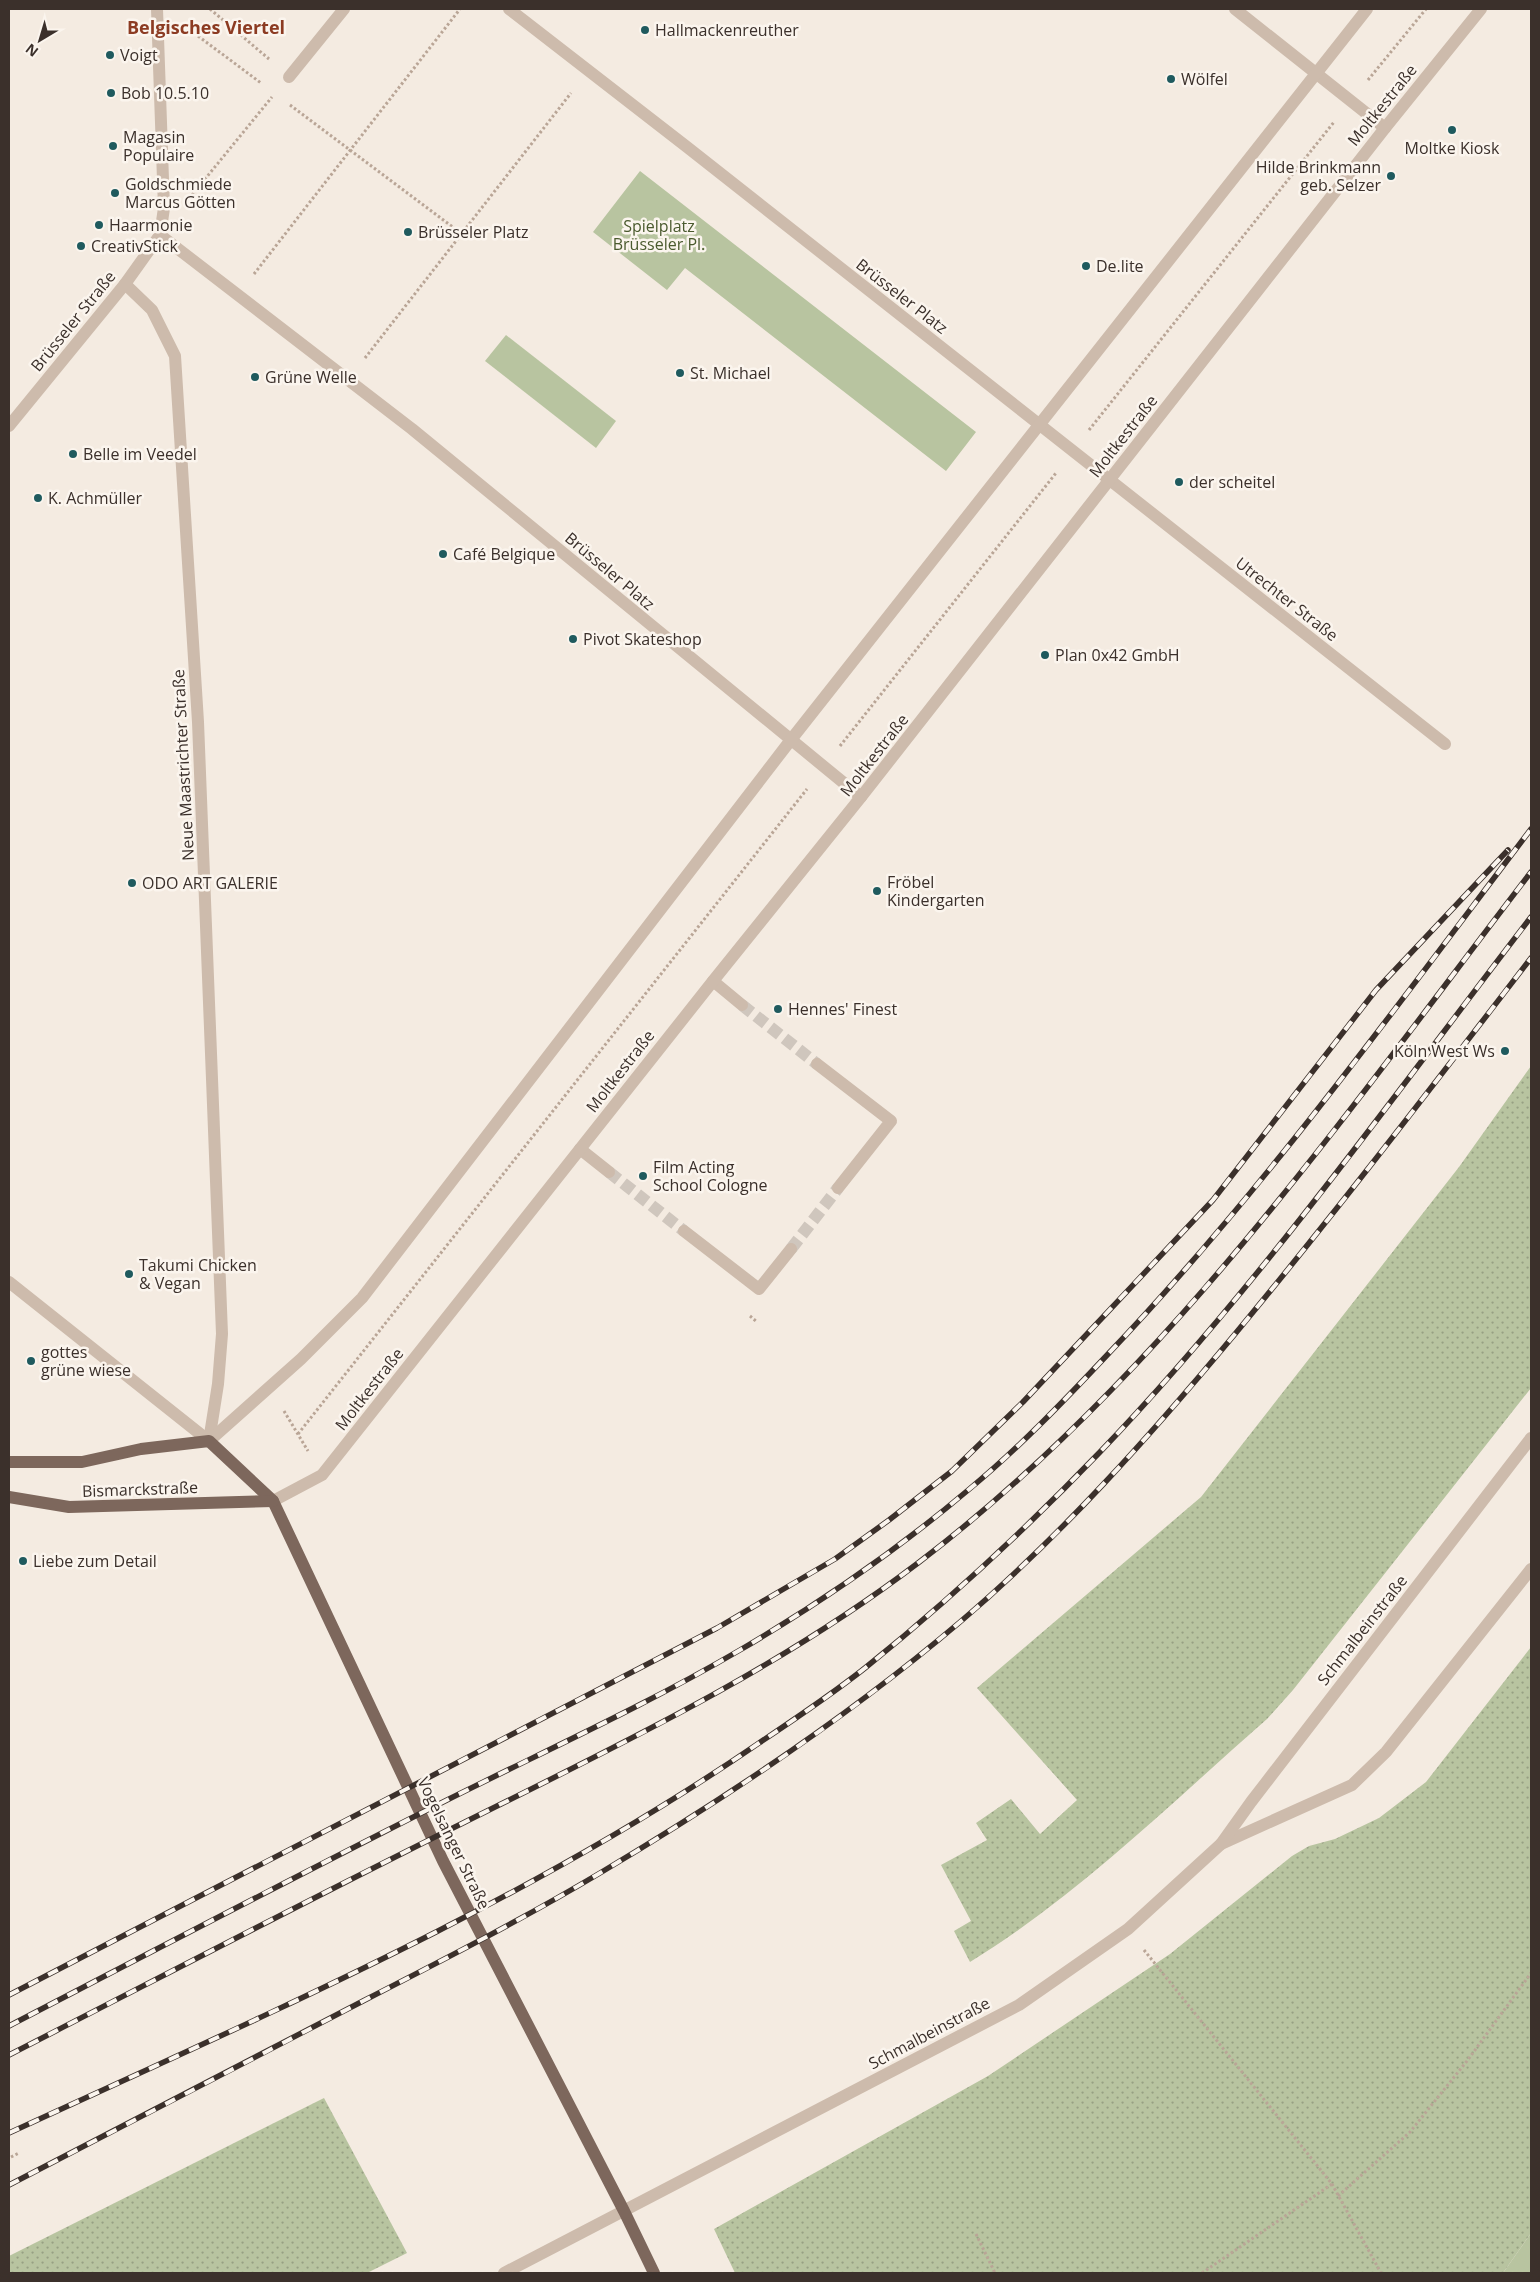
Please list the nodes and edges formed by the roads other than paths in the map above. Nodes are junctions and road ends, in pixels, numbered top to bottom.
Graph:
1 (157, 9) edge
2 (344, 9) edge
3 (509, 9) edge
4 (1235, 9) edge
5 (1367, 9) edge
6 (1481, 9) edge
7 (1316, 74) junction
8 (289, 76) road end
9 (1385, 128) junction
10 (160, 234) junction
11 (125, 284) junction
12 (1039, 424) junction
13 (9, 426) edge
14 (1109, 480) junction
15 (790, 741) junction
16 (1445, 744) dead end
17 (861, 797) junction
18 (713, 981) junction
19 (742, 1005) tunnel mouth
20 (817, 1064) tunnel mouth
21 (580, 1149) junction
22 (609, 1172) tunnel mouth
23 (838, 1188) tunnel mouth
24 (684, 1231) tunnel mouth
25 (790, 1249) tunnel mouth
26 (9, 1282) edge
27 (1531, 1438) edge
28 (209, 1441) junction
29 (9, 1462) edge
30 (9, 1497) edge
31 (273, 1501) junction
32 (1531, 1569) edge
33 (1221, 1844) junction
34 (624, 2211) junction
35 (504, 2273) edge
36 (654, 2273) edge

1 - 10 street
2 - 8 street
3 - 12 street, Brüsseler Platz
4 - 7 street
5 - 7 street
6 - 9 street, Moltkestraße
7 - 9 street
7 - 12 street
9 - 14 street, Moltkestraße
10 - 11 street, Brüsseler Straße
10 - 15 street, Brüsseler Platz
11 - 13 street, Brüsseler Straße
11 - 28 street, Neue Maastrichter Straße
12 - 14 street, Brüsseler Platz
12 - 15 street
14 - 16 street, Utrechter Straße
14 - 17 street, Moltkestraße
15 - 17 street, Brüsseler Platz
15 - 28 street
17 - 18 street, Moltkestraße
18 - 19 street
18 - 21 street, Moltkestraße
20 - 23 street
21 - 22 street
21 - 31 street, Moltkestraße
24 - 25 street
26 - 28 street
27 - 33 street, Schmalbeinstraße
28 - 29 main road, Bismarckstraße
28 - 31 main road, Vogelsanger Straße
30 - 31 main road, Bismarckstraße
31 - 34 main road, Vogelsanger Straße
32 - 33 street, Schmalbeinstraße
33 - 34 street, Schmalbeinstraße
34 - 35 street, Schmalbeinstraße
34 - 36 main road, Vogelsanger Straße

